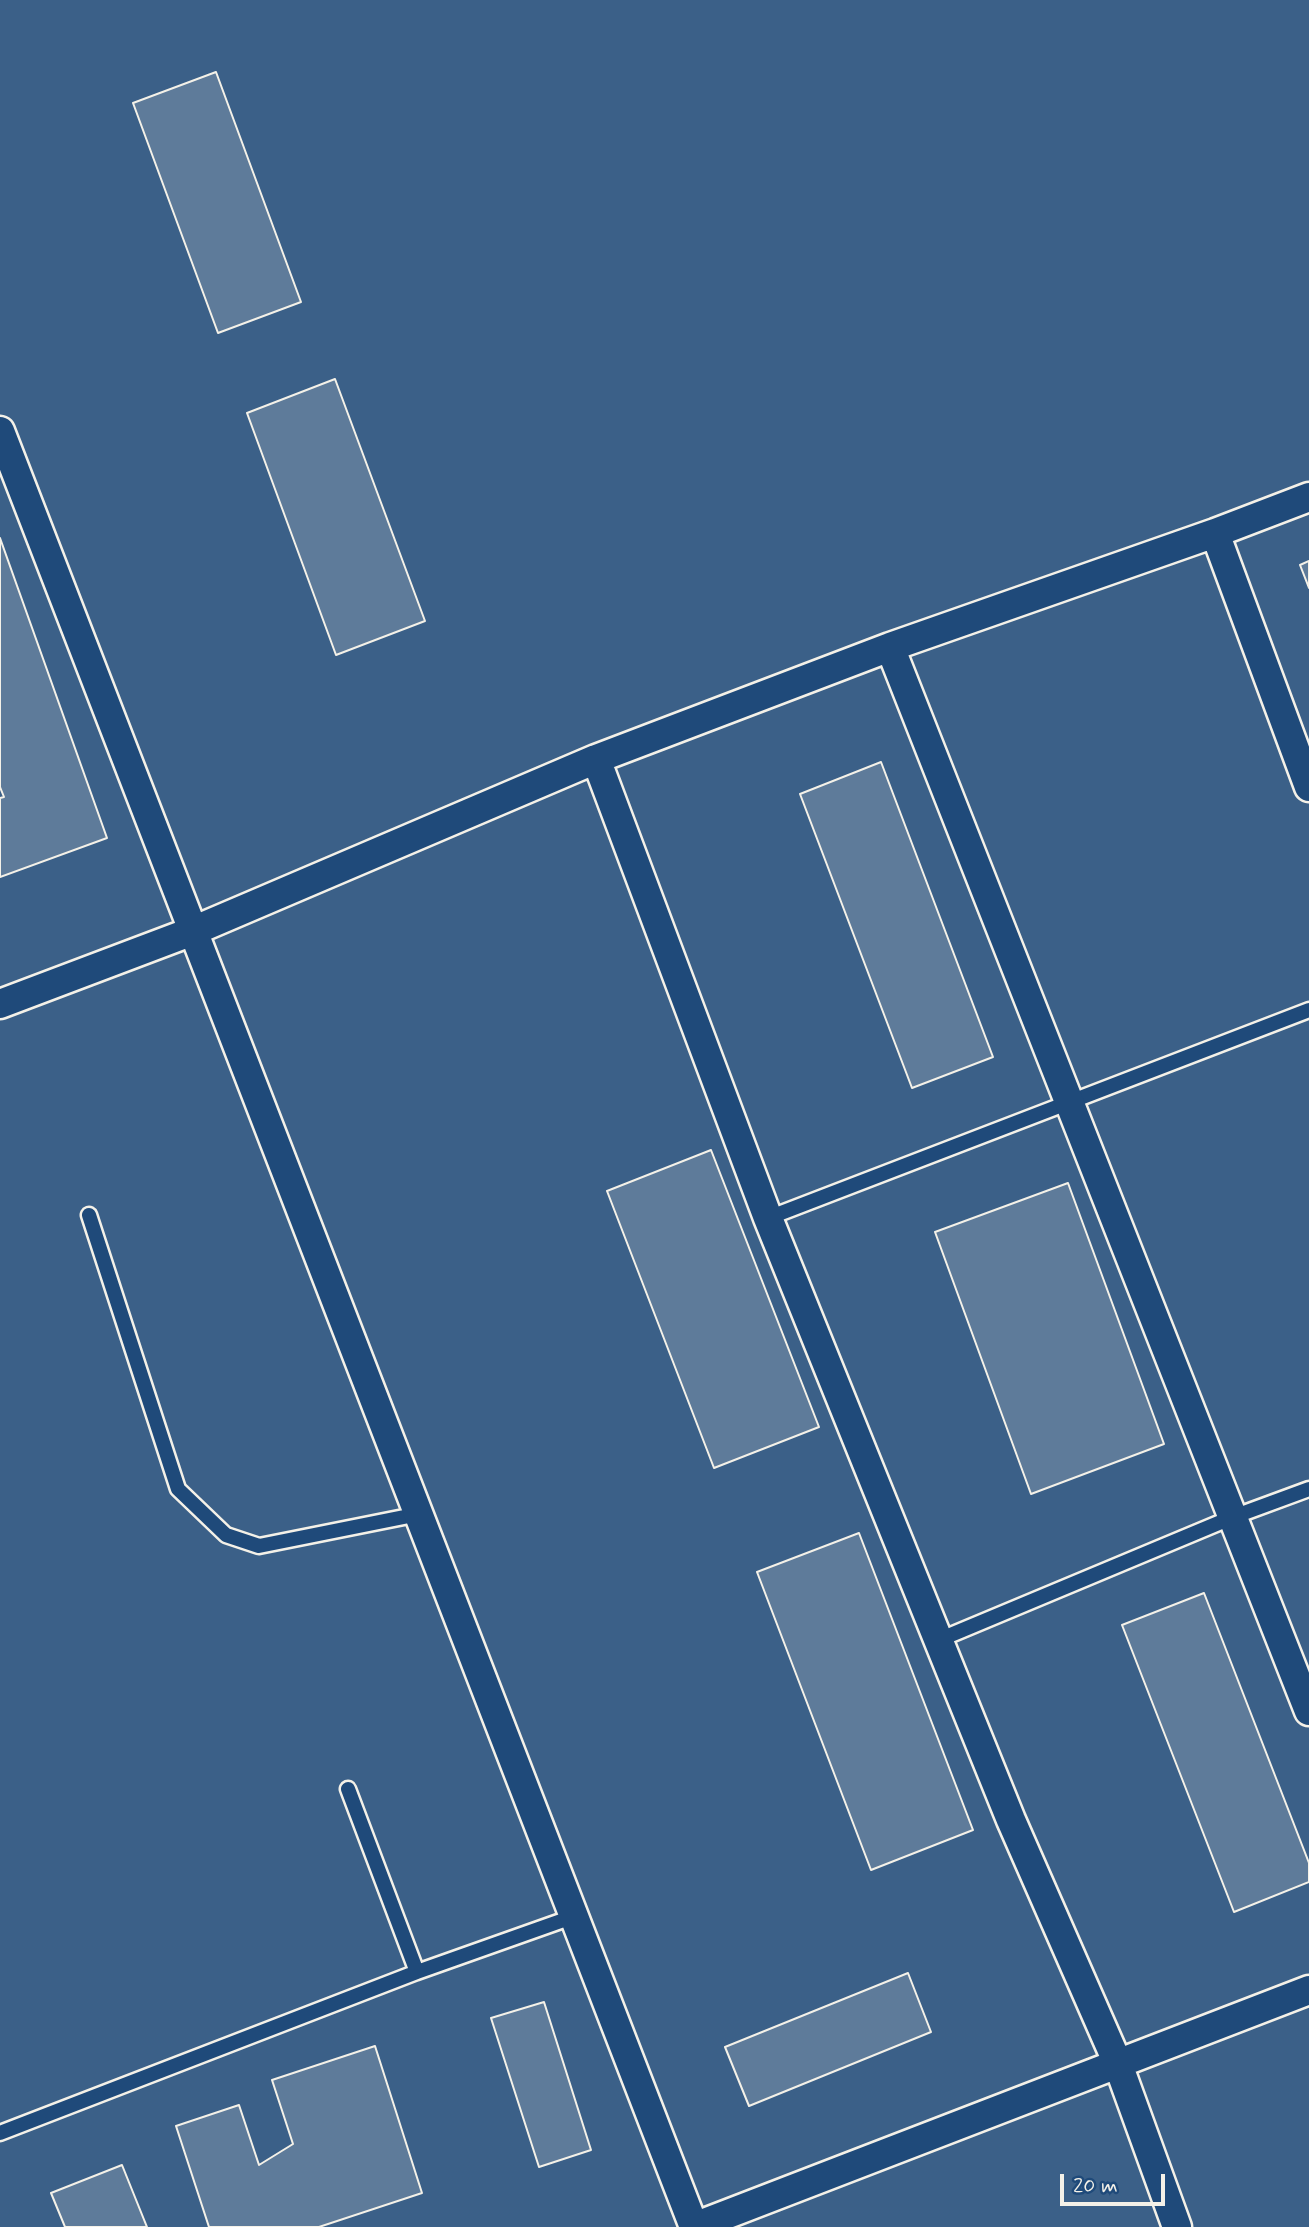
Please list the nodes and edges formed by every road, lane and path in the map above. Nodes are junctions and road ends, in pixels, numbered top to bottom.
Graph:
1 (0, 431) edge
2 (1309, 497) edge
3 (1215, 533) junction
4 (890, 646) junction
5 (596, 759) junction
6 (1309, 788) edge
7 (193, 931) junction
8 (0, 1004) edge
9 (1309, 1010) edge
10 (1070, 1103) junction
11 (89, 1215) dead end
12 (768, 1217) junction
13 (1309, 1489) edge
14 (419, 1514) junction
15 (1233, 1517) junction
16 (941, 1640) junction
17 (1309, 1711) edge
18 (348, 1789) dead end
19 (575, 1916) junction
20 (417, 1972) junction
21 (1309, 1990) edge
22 (1118, 2064) junction
23 (0, 2133) edge
24 (694, 2227) edge
25 (1177, 2227) edge

1 - 7 street
2 - 3 street
3 - 4 street
3 - 6 street
4 - 5 street
4 - 10 street
5 - 7 street
5 - 12 street
7 - 8 street
7 - 14 street
9 - 10 lane
10 - 12 lane
10 - 15 street
11 - 14 lane
12 - 16 street
13 - 15 lane
14 - 19 street
15 - 16 lane
15 - 17 street
16 - 22 street
18 - 20 lane
19 - 20 lane
19 - 24 street
20 - 23 lane
21 - 22 street
22 - 24 street
22 - 25 street

